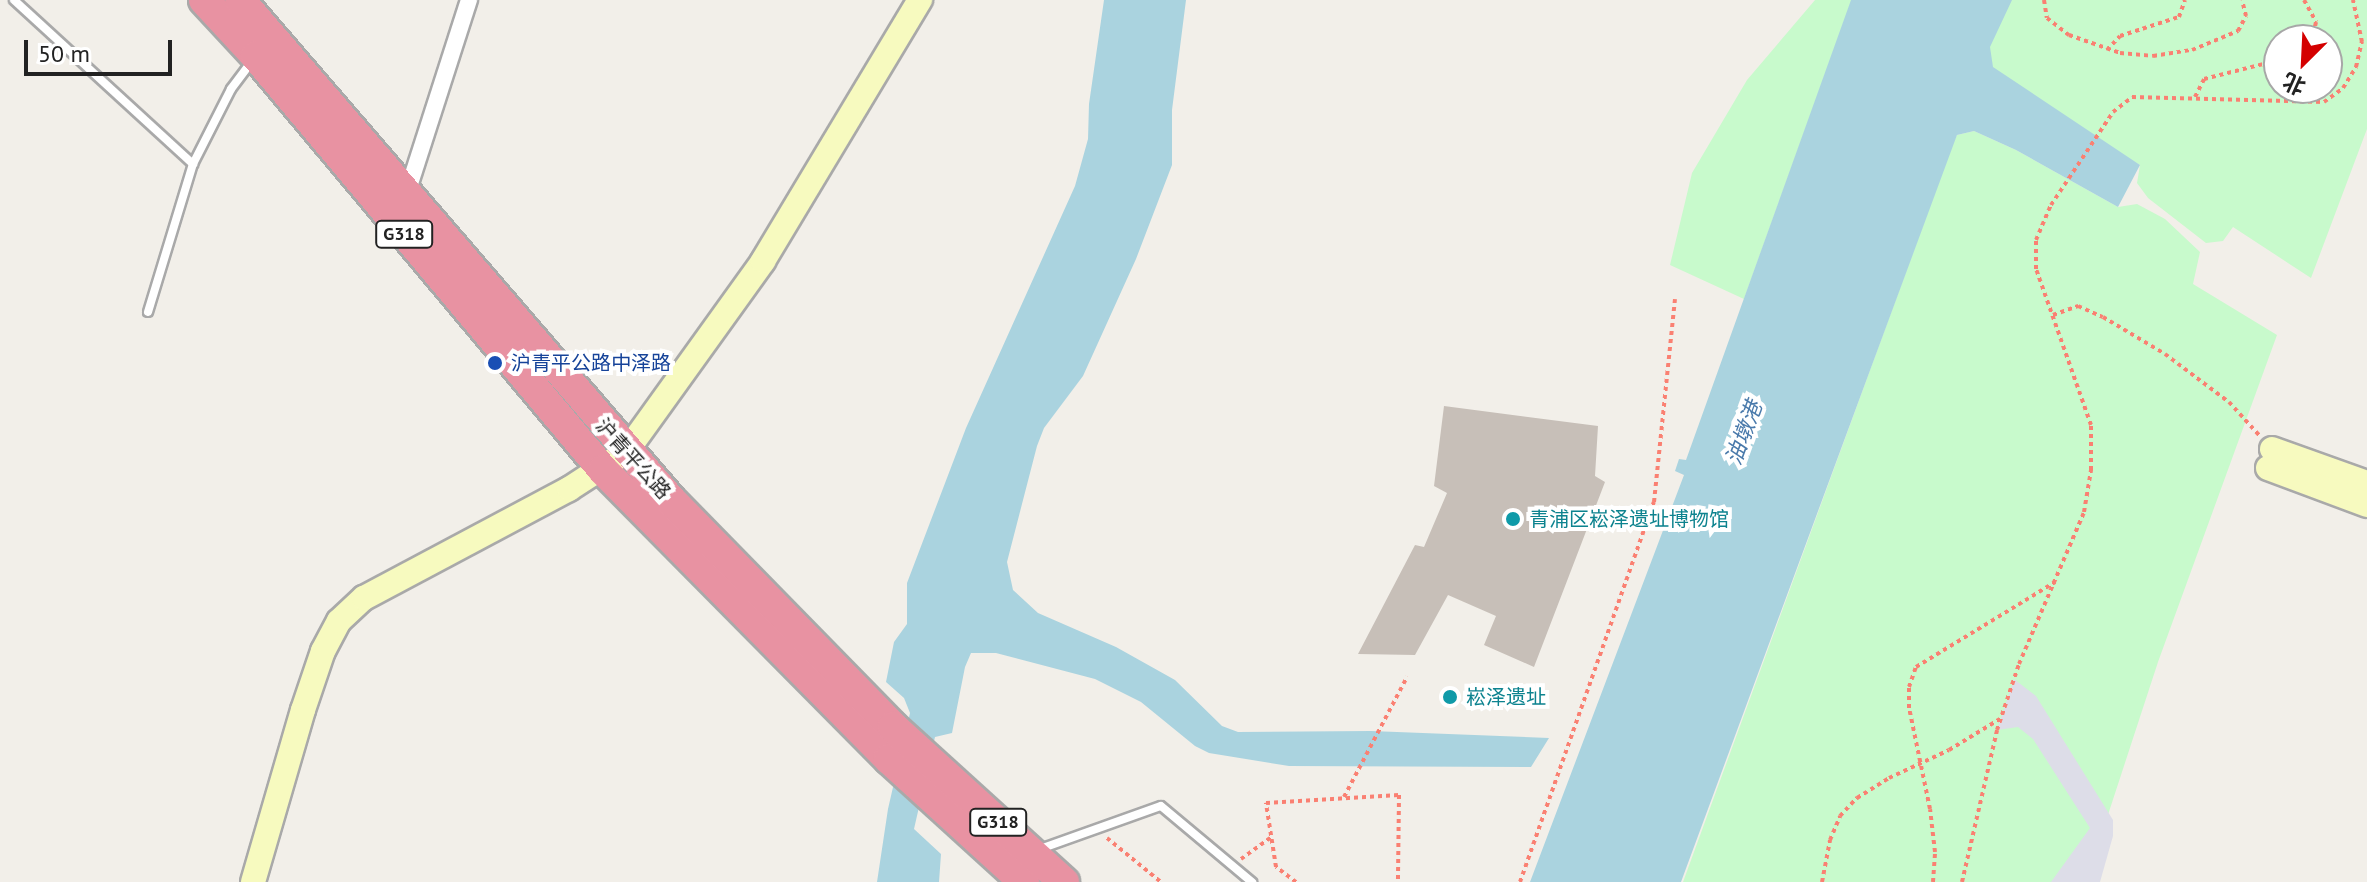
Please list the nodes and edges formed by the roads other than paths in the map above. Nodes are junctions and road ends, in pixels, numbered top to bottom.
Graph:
1 (14, 0) edge
2 (204, 0) edge
3 (240, 0) edge
4 (469, 0) edge
5 (920, 0) edge
6 (256, 56) junction
7 (193, 164) junction
8 (407, 193) junction
9 (148, 312) dead end
10 (615, 461) junction
11 (2367, 483) edge
12 (2367, 505) edge
13 (1032, 852) junction
14 (253, 882) edge
15 (1024, 882) edge
16 (1064, 882) edge
17 (1252, 882) edge

1 - 7 lane
2 - 6 highway, 沪青平公路 / G318
3 - 8 highway, 沪青平公路 / G318
4 - 8 street
5 - 10 street
6 - 7 lane
6 - 10 highway, 沪青平公路 / G318
7 - 9 lane
8 - 10 highway, 沪青平公路 / G318
10 - 13 highway, 沪青平公路 / G318
10 - 14 street
10 - 15 highway, 沪青平公路 / G318
11 - 12 street
13 - 16 highway, 沪青平公路 / G318
13 - 17 lane

